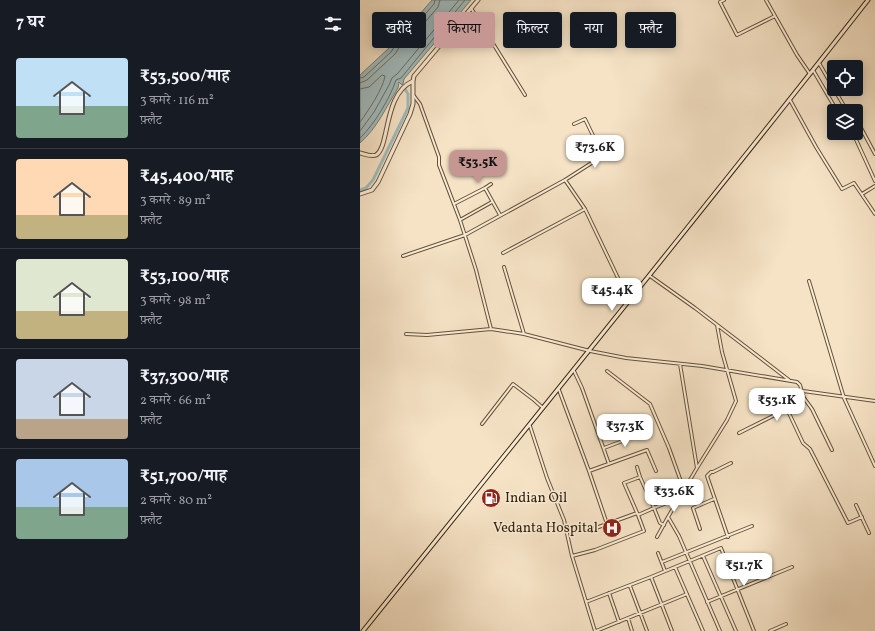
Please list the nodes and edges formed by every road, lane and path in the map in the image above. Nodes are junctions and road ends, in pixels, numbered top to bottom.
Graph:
1 (478, 0) edge
2 (724, 0) edge
3 (766, 0) edge
4 (868, 0) edge
5 (471, 8) junction
6 (776, 16) junction
7 (819, 63) junction
8 (813, 70) junction
9 (810, 74) junction
10 (827, 77) edge
11 (412, 81) junction
12 (525, 95) dead end
13 (414, 96) junction
14 (790, 100) junction
15 (833, 104) edge
16 (574, 124) dead end
17 (863, 132) edge
18 (855, 140) edge
19 (360, 154) edge
20 (875, 154) edge
21 (565, 180) junction
22 (875, 181) edge
23 (491, 184) dead end
24 (875, 186) edge
25 (485, 188) junction
26 (360, 194) edge
27 (862, 194) junction
28 (492, 202) junction
29 (454, 204) junction
30 (585, 209) junction
31 (875, 214) edge
32 (500, 215) junction
33 (460, 220) junction
34 (465, 235) junction
35 (503, 253) dead end
36 (403, 256) dead end
37 (504, 267) dead end
38 (650, 276) junction
39 (809, 281) dead end
40 (630, 302) junction
41 (717, 325) junction
42 (491, 329) junction
43 (406, 334) dead end
44 (524, 334) junction
45 (590, 351) junction
46 (680, 364) junction
47 (574, 371) junction
48 (607, 371) dead end
49 (729, 371) junction
50 (790, 381) junction
51 (559, 390) junction
52 (803, 390) junction
53 (844, 397) junction
54 (804, 398) junction
55 (875, 401) edge
56 (544, 409) junction
57 (787, 409) junction
58 (482, 424) dead end
59 (622, 424) dead end
60 (530, 426) junction
61 (739, 433) dead end
62 (599, 434) junction
63 (641, 434) dead end
64 (604, 448) junction
65 (832, 450) dead end
66 (731, 463) dead end
67 (609, 464) junction
68 (875, 466) edge
69 (637, 467) dead end
70 (697, 468) junction
71 (589, 471) junction
72 (656, 471) dead end
73 (640, 477) junction
74 (684, 490) junction
75 (679, 498) junction
76 (714, 499) junction
77 (856, 505) dead end
78 (654, 508) junction
79 (638, 514) junction
80 (668, 517) junction
81 (862, 517) junction
82 (607, 524) junction
83 (664, 525) junction
84 (752, 526) dead end
85 (593, 529) dead end
86 (700, 529) dead end
87 (869, 533) dead end
88 (728, 536) junction
89 (657, 537) dead end
90 (686, 552) junction
91 (658, 553) dead end
92 (572, 556) junction
93 (703, 556) junction
94 (662, 562) junction
95 (689, 562) junction
96 (675, 567) junction
97 (792, 567) dead end
98 (664, 571) junction
99 (651, 578) junction
100 (630, 586) junction
101 (738, 590) junction
102 (609, 594) junction
103 (687, 594) junction
104 (720, 597) junction
105 (586, 602) junction
106 (707, 602) junction
107 (662, 605) junction
108 (640, 614) junction
109 (628, 618) junction
110 (619, 622) junction
111 (786, 624) dead end
112 (363, 631) edge
113 (595, 631) edge
114 (632, 631) edge
115 (647, 631) edge
116 (672, 631) edge
117 (703, 631) edge
118 (720, 631) edge
119 (736, 631) edge
120 (754, 631) edge
121 (770, 631) edge

1 - 5 main road
2 - 6 street
3 - 6 street
4 - 7 main road
5 - 11 main road
5 - 12 street
6 - 9 street
7 - 8 main road
7 - 10 street
8 - 9 main road
8 - 15 street
9 - 14 main road
11 - 13 main road
11 - 19 main road
13 - 26 main road
13 - 29 street
14 - 27 street
14 - 38 main road
16 - 21 street
17 - 20 street
18 - 22 street
21 - 30 street
21 - 32 street
23 - 25 street
24 - 27 street
25 - 28 street
25 - 29 street
27 - 31 street
28 - 32 street
28 - 33 street
29 - 33 street
30 - 35 street
30 - 40 street
32 - 34 street
33 - 34 street
34 - 36 street
34 - 42 street
37 - 44 street
38 - 40 main road
38 - 41 street
39 - 53 street
40 - 45 main road
41 - 49 street
41 - 50 street
42 - 43 street
42 - 44 street
44 - 45 street
45 - 46 street
45 - 47 main road
46 - 49 street
46 - 70 street
47 - 51 main road
47 - 62 street
48 - 74 street
49 - 50 street
49 - 70 street
50 - 52 street
51 - 56 main road
51 - 71 street
52 - 53 street
52 - 54 street
53 - 55 street
53 - 68 street
54 - 57 street
54 - 65 street
56 - 58 street
56 - 60 main road
57 - 61 street
57 - 81 street
59 - 62 street
60 - 92 street
60 - 112 main road
62 - 64 street
63 - 64 street
64 - 67 street
66 - 76 street
67 - 71 street
67 - 72 street
69 - 73 street
70 - 74 street
71 - 82 street
73 - 78 street
73 - 79 street
74 - 75 street
75 - 78 street
75 - 80 street
76 - 86 street
76 - 88 street
77 - 81 street
78 - 79 street
78 - 83 street
79 - 82 street
79 - 92 street
80 - 83 street
80 - 90 street
81 - 87 street
82 - 85 street
83 - 89 street
84 - 88 street
88 - 90 street
90 - 94 street
90 - 95 street
91 - 94 street
92 - 105 street
93 - 95 street
93 - 101 street
93 - 104 street
94 - 98 street
95 - 96 street
95 - 106 street
96 - 98 street
96 - 103 street
97 - 101 street
98 - 99 street
99 - 100 street
99 - 107 street
100 - 102 street
100 - 108 street
101 - 104 street
101 - 120 street
102 - 105 street
102 - 110 street
103 - 107 street
103 - 117 street
104 - 106 street
104 - 119 street
105 - 113 street
106 - 118 street
107 - 108 street
107 - 116 street
108 - 109 street
108 - 115 street
109 - 110 street
109 - 114 street
110 - 113 street
111 - 121 street

